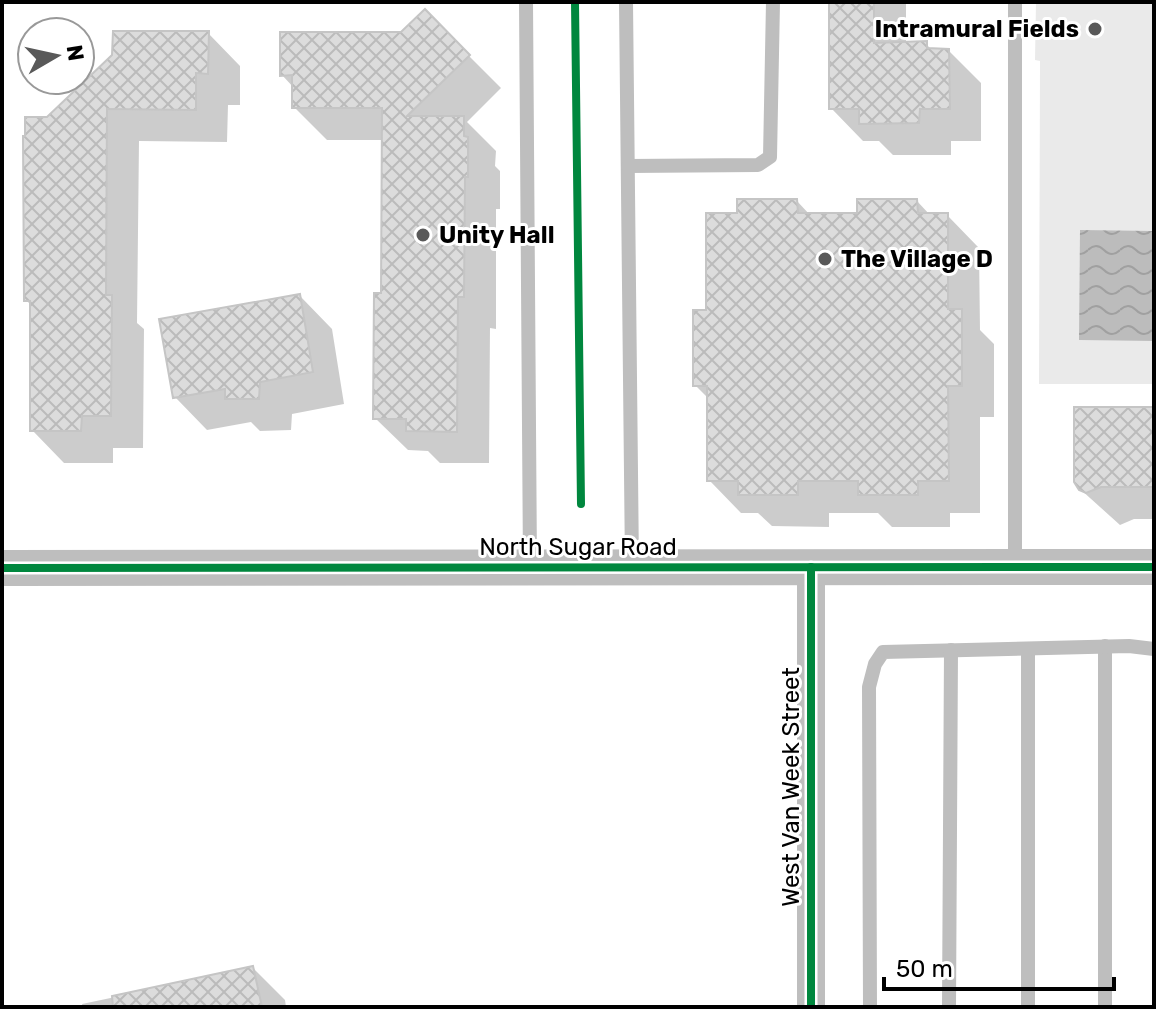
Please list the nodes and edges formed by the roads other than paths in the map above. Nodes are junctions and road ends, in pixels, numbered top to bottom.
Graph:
1 (526, 2) edge
2 (626, 2) edge
3 (773, 2) edge
4 (1015, 2) edge
5 (628, 166) junction
6 (530, 567) junction
7 (632, 567) junction
8 (811, 567) junction
9 (1015, 567) junction
10 (1154, 567) edge
11 (2, 568) edge
12 (1105, 646) junction
13 (1028, 649) junction
14 (1154, 649) edge
15 (951, 650) junction
16 (811, 1007) edge
17 (870, 1007) edge
18 (949, 1007) edge
19 (1028, 1007) edge
20 (1105, 1007) edge

1 - 6 lane
2 - 5 lane
3 - 5 lane
4 - 9 lane
5 - 7 lane
6 - 7 street, North Sugar Road
6 - 11 street, North Sugar Road
7 - 8 street, North Sugar Road
8 - 9 street, North Sugar Road
8 - 16 street, West Van Week Street
9 - 10 street, North Sugar Road
12 - 13 lane
12 - 14 lane
12 - 20 lane
13 - 15 lane
13 - 19 lane
15 - 17 lane
15 - 18 lane

